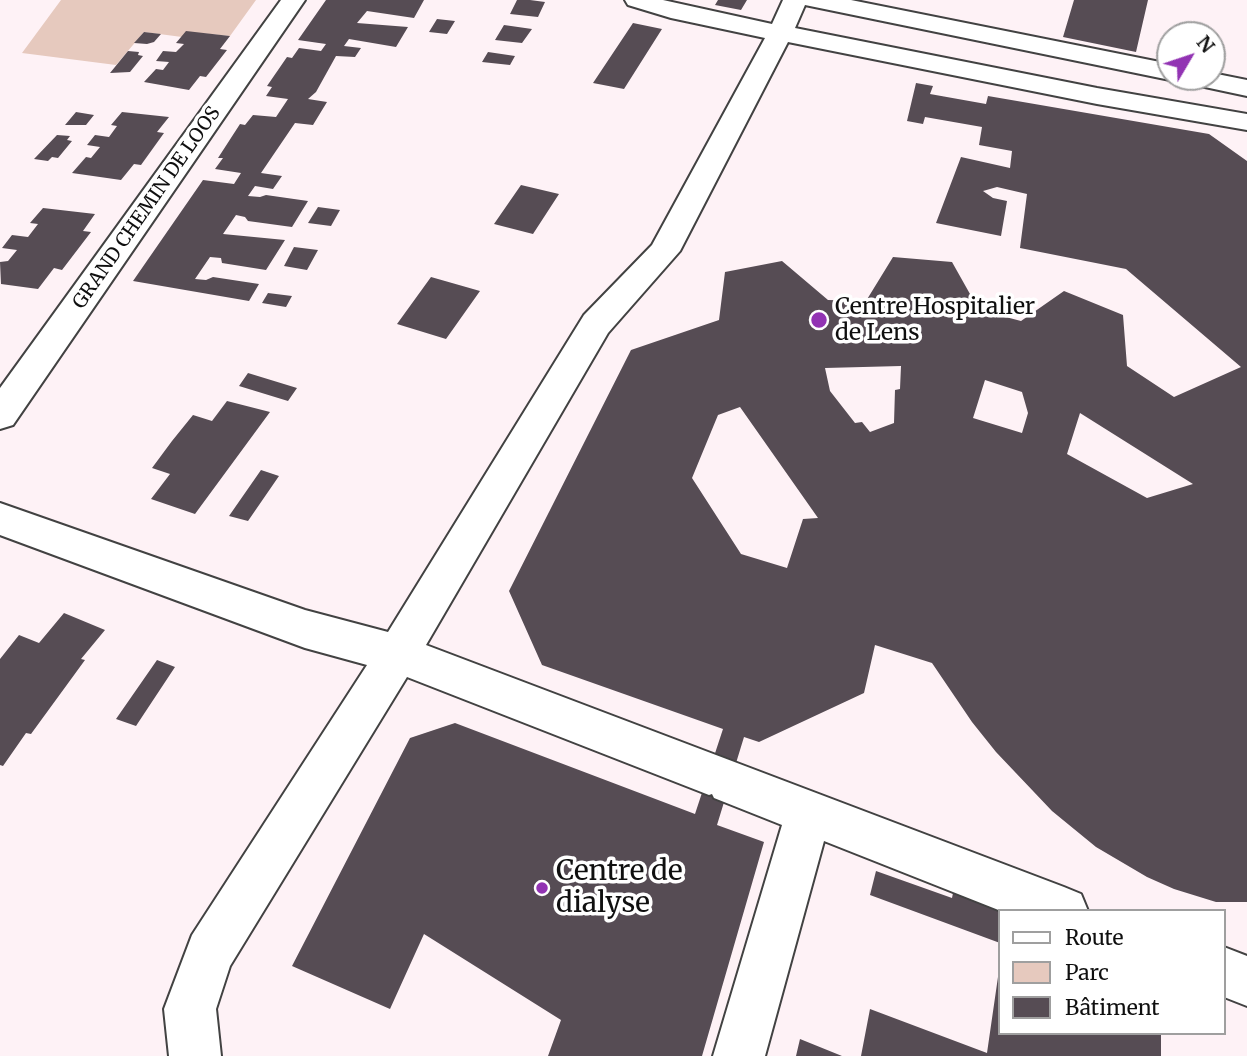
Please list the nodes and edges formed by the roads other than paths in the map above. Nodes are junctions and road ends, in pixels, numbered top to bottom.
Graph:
1 (293, 0) edge
2 (637, 0) edge
3 (795, 0) edge
4 (814, 0) edge
5 (780, 33) junction
6 (1156, 69) edge
7 (1226, 84) edge
8 (1247, 88) edge
9 (1247, 122) edge
10 (0, 415) edge
11 (0, 519) edge
12 (398, 654) junction
13 (809, 813) junction
14 (1059, 909) edge
15 (1226, 973) edge
16 (1247, 981) edge
17 (195, 1056) edge
18 (739, 1056) edge

1 - 10 street, GRAND CHEMIN DE LOOS
2 - 5 street
3 - 5 street
4 - 6 street
5 - 9 street
5 - 12 street
7 - 8 street
11 - 12 street
12 - 13 street
12 - 17 street
13 - 14 street
13 - 18 street
15 - 16 street

